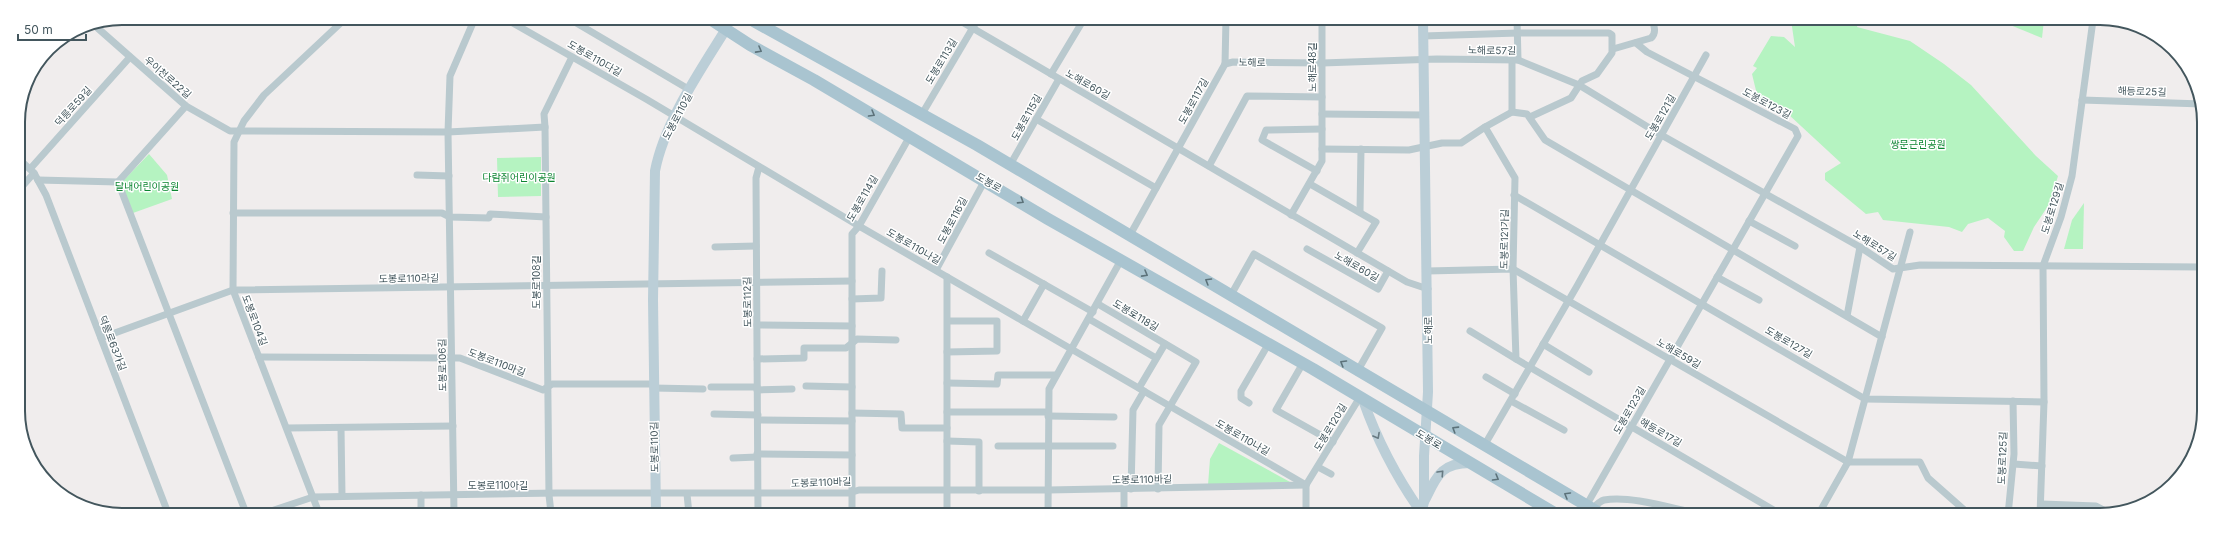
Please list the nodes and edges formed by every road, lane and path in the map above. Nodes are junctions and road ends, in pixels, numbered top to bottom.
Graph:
1 (339, 25) edge
2 (472, 25) edge
3 (516, 25) edge
4 (580, 25) edge
5 (720, 25) edge
6 (729, 25) edge
7 (761, 25) edge
8 (968, 25) edge
9 (975, 25) edge
10 (1080, 25) edge
11 (1226, 25) edge
12 (1322, 25) edge
13 (1423, 25) edge
14 (1517, 25) edge
15 (1653, 25) edge
16 (2092, 25) edge
17 (97, 28) edge
18 (973, 28) junction
19 (726, 29) junction
20 (1518, 33) junction
21 (1423, 36) junction
22 (1636, 43) junction
23 (1613, 49) junction
24 (1706, 55) dead end
25 (130, 57) junction
26 (572, 57) junction
27 (1424, 60) junction
28 (1515, 60) junction
29 (1322, 63) junction
30 (1225, 64) junction
31 (1051, 74) junction
32 (1694, 76) junction
33 (1059, 79) junction
34 (1579, 85) junction
35 (690, 90) junction
36 (1322, 97) junction
37 (2082, 100) junction
38 (2195, 104) edge
39 (186, 106) junction
40 (1512, 112) junction
41 (922, 114) junction
42 (1322, 114) junction
43 (1425, 115) junction
44 (674, 117) junction
45 (1530, 117) junction
46 (1036, 119) junction
47 (546, 126) junction
48 (1485, 127) junction
49 (1322, 129) junction
50 (238, 132) junction
51 (448, 132) junction
52 (1661, 135) junction
53 (910, 136) junction
54 (1425, 146) junction
55 (1178, 148) junction
56 (1322, 149) junction
57 (1361, 150) junction
58 (25, 164) edge
59 (1010, 165) junction
60 (1209, 166) junction
61 (759, 167) junction
62 (32, 171) junction
63 (1317, 171) junction
64 (417, 176) dead end
65 (449, 176) junction
66 (38, 180) junction
67 (985, 180) junction
68 (25, 181) edge
69 (118, 182) junction
70 (1310, 184) junction
71 (1156, 188) junction
72 (1630, 189) junction
73 (1764, 194) junction
74 (1514, 195) junction
75 (1360, 212) junction
76 (233, 213) junction
77 (1291, 215) junction
78 (450, 217) junction
79 (546, 217) junction
80 (1749, 221) junction
81 (859, 226) junction
82 (1910, 232) dead end
83 (1130, 235) junction
84 (1600, 244) junction
85 (756, 246) junction
86 (1794, 246) dead end
87 (715, 247) dead end
88 (1860, 247) junction
89 (1307, 249) dead end
90 (1733, 249) junction
91 (989, 253) dead end
92 (1357, 253) junction
93 (1121, 260) junction
94 (2043, 266) junction
95 (2197, 267) edge
96 (1513, 269) junction
97 (1900, 269) junction
98 (936, 270) junction
99 (882, 271) dead end
100 (1388, 271) junction
101 (1427, 271) junction
102 (947, 277) junction
103 (1717, 277) junction
104 (852, 281) junction
105 (757, 283) junction
106 (653, 284) junction
107 (1044, 284) junction
108 (546, 286) junction
109 (451, 287) junction
110 (1428, 289) junction
111 (233, 290) junction
112 (1231, 295) junction
113 (852, 299) junction
114 (1569, 299) junction
115 (1759, 300) dead end
116 (1702, 303) junction
117 (1098, 304) junction
118 (1093, 312) junction
119 (168, 313) junction
120 (1847, 316) junction
121 (1089, 319) junction
122 (948, 321) junction
123 (1023, 321) junction
124 (757, 325) junction
125 (852, 326) junction
126 (1470, 331) dead end
127 (1882, 337) junction
128 (101, 338) junction
129 (896, 340) dead end
130 (852, 343) junction
131 (1269, 343) junction
132 (1165, 344) junction
133 (1543, 344) junction
134 (1072, 349) junction
135 (947, 352) junction
136 (259, 357) junction
137 (452, 357) junction
138 (757, 358) junction
139 (1156, 358) junction
140 (1516, 359) junction
141 (1669, 360) junction
142 (1303, 363) junction
143 (1530, 367) junction
144 (1358, 372) junction
145 (1589, 372) dead end
146 (1056, 375) junction
147 (1486, 377) dead end
148 (947, 383) junction
149 (653, 386) junction
150 (806, 386) dead end
151 (711, 387) dead end
152 (852, 387) junction
153 (548, 388) junction
154 (757, 388) junction
155 (703, 389) dead end
156 (792, 389) dead end
157 (1141, 389) junction
158 (1515, 394) junction
159 (1362, 399) junction
160 (1865, 399) junction
161 (1511, 401) junction
162 (2013, 401) junction
163 (2044, 402) junction
164 (1249, 403) dead end
165 (1169, 406) junction
166 (1427, 411) junction
167 (947, 412) junction
168 (852, 413) junction
169 (714, 414) dead end
170 (1048, 414) junction
171 (758, 417) junction
172 (1114, 417) dead end
173 (852, 421) junction
174 (453, 426) junction
175 (1631, 427) junction
176 (287, 428) junction
177 (341, 428) junction
178 (947, 428) junction
179 (1564, 430) dead end
180 (1426, 437) junction
181 (947, 441) junction
182 (1333, 442) junction
183 (998, 446) dead end
184 (1113, 446) dead end
185 (1484, 446) junction
186 (1048, 447) junction
187 (852, 455) junction
188 (757, 456) junction
189 (733, 458) dead end
190 (1848, 462) junction
191 (1470, 463) junction
192 (2014, 464) junction
193 (2042, 466) junction
194 (1318, 467) junction
195 (1331, 474) dead end
196 (1306, 485) junction
197 (1128, 489) junction
198 (1158, 489) junction
199 (1048, 490) junction
200 (947, 491) junction
201 (979, 491) junction
202 (852, 492) junction
203 (757, 493) junction
204 (654, 494) junction
205 (687, 494) junction
206 (421, 495) junction
207 (453, 495) junction
208 (549, 495) junction
209 (342, 496) junction
210 (313, 497) junction
211 (1424, 502) junction
212 (2042, 504) junction
213 (166, 508) edge
214 (244, 508) edge
215 (280, 508) edge
216 (317, 508) edge
217 (421, 508) edge
218 (454, 508) edge
219 (550, 508) edge
220 (655, 508) edge
221 (688, 508) edge
222 (758, 508) edge
223 (852, 508) edge
224 (947, 508) edge
225 (1048, 508) edge
226 (1125, 508) edge
227 (1306, 508) edge
228 (1418, 508) edge
229 (1422, 508) edge
230 (1546, 508) edge
231 (1590, 508) edge
232 (1594, 508) edge
233 (1595, 508) edge
234 (1673, 508) edge
235 (1772, 508) edge
236 (1821, 508) edge
237 (1962, 508) edge
238 (2009, 508) edge
239 (2041, 508) edge
240 (2100, 508) edge

1 - 50 street, 도봉로104길
2 - 51 street, 도봉로106길
3 - 26 street, 도봉로110다길
4 - 35 street
5 - 19 main road, 도봉로
6 - 19 street
7 - 41 main road
8 - 18 street, 노해로60길
9 - 18 street, 도봉로113길
10 - 31 street
11 - 30 street, 도봉로117길
12 - 29 street, 노해로48길
13 - 21 main road, 노해로
14 - 20 street
15 - 22 street
16 - 37 street, 도봉로129길
17 - 25 street, 우이천로22길
18 - 31 street, 노해로60길
18 - 41 street, 도봉로113길
19 - 35 main road, 도봉로110길
19 -> 53 main road, 도봉로
20 - 21 street
20 - 23 street
20 - 28 street
21 - 27 main road, 노해로
22 - 23 street
22 - 32 street, 도봉로123길
23 - 34 street
24 - 32 street, 도봉로121길
25 - 39 street, 우이천로22길
25 - 62 street, 덕릉로59길
26 - 44 street, 도봉로110다길
26 - 47 street, 도봉로108길
27 - 28 street, 노해로57길
27 - 29 street, 노해로
27 - 43 main road, 노해로
28 - 34 street, 노해로57길
28 - 40 street
29 - 30 street, 노해로
29 - 36 street, 노해로48길
30 - 55 street, 도봉로117길
31 - 33 street, 노해로60길
32 - 52 street, 도봉로121길
32 - 73 street, 도봉로123길
33 - 46 street, 도봉로115길
33 - 55 street, 노해로60길
34 - 45 street
34 - 52 street, 노해로57길
35 - 44 main road, 도봉로110길
36 - 42 street, 노해로48길
36 - 60 street
37 - 38 street, 해등로25길
37 - 94 street, 도봉로129길
39 - 50 street, 우이천로22길
39 - 69 street
40 - 45 street
40 - 48 street
41 - 59 main road
42 - 43 street
42 - 49 street, 노해로48길
43 - 54 main road, 노해로
44 - 61 street, 도봉로110나길
44 - 106 main road, 도봉로110길
45 - 72 street
46 - 59 street, 도봉로115길
46 - 71 street
47 - 51 street
47 - 79 street, 도봉로108길
48 - 54 street
48 - 74 street, 도봉로121가길
49 - 56 street, 노해로48길
49 - 63 street
50 - 51 street
50 - 76 street, 도봉로104길
51 - 65 street, 도봉로106길
52 - 72 street, 도봉로121길
52 - 73 street, 노해로57길
53 - 67 main road, 도봉로
53 - 81 street, 도봉로114길
54 - 57 street
54 - 101 main road, 노해로
55 - 60 street, 노해로60길
55 - 71 street, 도봉로117길
56 - 57 street
56 - 63 street, 노해로48길
57 - 75 street
58 - 62 street, 덕릉로63가길
59 - 83 main road
60 - 77 street, 노해로60길
61 - 81 street, 도봉로110나길
61 - 85 street, 도봉로112길
62 - 66 street, 덕릉로63가길
62 - 68 street, 덕릉로59길
63 - 70 street, 노해로48길
64 - 65 street
65 - 78 street, 도봉로106길
66 - 69 street
66 - 128 street, 덕릉로63가길
67 -> 93 main road, 도봉로
67 - 98 street, 도봉로116길
69 - 119 street
70 - 75 street, 노해로60길
70 - 77 street, 노해로48길
71 - 83 street, 도봉로117길
72 - 84 street, 도봉로121길
72 - 90 street
73 - 80 street, 도봉로123길
73 - 88 street, 노해로57길
74 - 84 street
74 - 96 street, 도봉로121가길
75 - 92 street, 노해로60길
76 - 78 street
76 - 111 street, 도봉로104길
77 - 92 street, 노해로60길
78 - 79 street
78 - 109 street, 도봉로106길
79 - 108 street, 도봉로108길
80 - 86 street
80 - 90 street, 도봉로123길
81 - 98 street, 도봉로110나길
81 - 104 street, 도봉로114길
82 - 97 street
112 -> 83 main road
84 - 114 street, 도봉로121길
84 - 116 street
85 - 87 street
85 - 105 street, 도봉로112길
88 - 97 street, 노해로57길
88 - 120 street
89 - 100 street, 노해로60길
90 - 103 street, 도봉로123길
90 - 120 street
91 - 107 street
92 - 100 street, 노해로60길
93 - 117 street, 도봉로118길
93 -> 131 main road, 도봉로
94 - 95 street, 노해로57길
94 - 97 street, 노해로57길
94 - 163 street, 도봉로129길
96 - 101 street, 노해로59길
96 - 114 street, 노해로59길
96 - 140 street, 도봉로121가길
97 - 127 street
98 - 102 street, 도봉로110나길
99 - 113 street
100 - 110 street, 노해로60길
101 - 110 main road, 노해로
102 - 122 street
102 - 123 street, 도봉로110나길
103 - 115 street
103 - 116 street, 도봉로123길
104 - 105 street
104 - 113 street, 도봉로114길
105 - 106 street
105 - 124 street, 도봉로112길
106 - 108 street, 도봉로110라길
106 - 149 main road, 도봉로110길
107 - 118 street
107 - 123 street
108 - 109 street, 도봉로110라길
108 - 153 street, 도봉로108길
109 - 111 street, 도봉로110라길
109 - 137 street, 도봉로106길
110 - 166 main road, 노해로
111 - 119 street, 도봉로110라길
111 - 136 street, 도봉로104길
144 -> 112 main road
112 - 144 street
113 - 125 street, 도봉로114길
114 - 133 street, 도봉로121길
114 - 141 street, 노해로59길
116 - 141 street, 도봉로123길
116 - 160 street, 도봉로127길
117 - 118 street, 도봉로118길
117 - 132 street, 도봉로118길
118 - 121 street, 도봉로118길
119 - 128 street, 도봉로110라길
119 - 214 street
120 - 127 street
121 - 134 street, 도봉로118길
121 - 139 street
122 - 135 street
122 - 135 street
123 - 134 street, 도봉로110나길
124 - 125 street
124 - 138 street, 도봉로112길
125 - 130 street, 도봉로114길
126 - 140 street
127 - 160 street
128 - 213 street, 덕릉로63가길
129 - 130 street
130 - 138 street
130 - 152 street, 도봉로114길
131 - 142 main road, 도봉로
131 - 164 street
132 - 139 street, 도봉로118길
132 - 165 street, 도봉로118길
133 - 143 street, 도봉로121길
133 - 145 street
134 - 146 street, 도봉로118길
134 - 157 street, 도봉로110나길
135 - 148 street
136 - 137 street, 도봉로110마길
136 - 176 street, 도봉로104길
137 - 153 street, 도봉로110마길
137 - 174 street, 도봉로106길
138 - 154 street, 도봉로112길
139 - 157 street, 도봉로118길
140 - 143 street
141 - 175 street, 도봉로123길
141 - 190 street, 노해로59길
142 - 159 main road, 도봉로
142 - 182 street
143 - 158 street, 도봉로121길
143 - 175 street, 해등로17길
144 - 166 main road
146 - 148 street
146 - 170 street, 도봉로118길
147 - 158 street
148 - 167 street
149 - 153 street, 도봉로110마길
149 - 155 street, 도봉로110마길
149 - 204 main road, 도봉로110길
150 - 152 street
151 - 154 street
152 - 168 street, 도봉로114길
153 - 208 street, 도봉로108길
154 - 156 street
154 - 171 street, 도봉로112길
157 - 165 street, 도봉로110나길
157 - 197 street
158 - 161 street, 도봉로121길
159 - 180 main road, 도봉로
159 - 182 street, 도봉로120길
159 -> 228 main road
160 - 162 street
160 - 190 street
161 - 179 street
161 - 185 street, 도봉로121길
162 - 163 street
162 - 192 street, 도봉로125길
163 - 193 street, 도봉로129길
165 - 196 street, 도봉로110나길
165 - 198 street
166 - 180 main road, 노해로
185 -> 166 main road
167 - 170 street
167 - 178 street
168 - 173 street, 도봉로114길
168 - 178 street
169 - 171 street
170 - 172 street
170 - 186 street, 도봉로118길
171 - 173 street
171 - 188 street, 도봉로112길
173 - 187 street, 도봉로114길
174 - 177 street
174 - 207 street, 도봉로106길
175 - 232 street, 도봉로123길
175 - 235 street, 해등로17길
176 - 177 street
176 - 210 street, 도봉로104길
177 - 209 street
178 - 181 street
180 - 191 main road, 도봉로
180 - 211 main road, 노해로
181 - 200 street
181 - 201 street
182 - 194 street, 도봉로120길
183 - 186 street
184 - 186 street
231 -> 185 main road
186 - 199 street, 도봉로118길
187 - 188 street
187 - 202 street, 도봉로114길
188 - 189 street
188 - 203 street, 도봉로112길
190 - 236 street
190 - 237 street, 노해로59길
211 -> 191 main road
191 -> 230 main road, 도봉로
192 - 193 street
192 - 238 street, 도봉로125길
193 - 212 street, 도봉로129길
194 - 195 street, 도봉로120길
194 - 196 street, 도봉로120길
196 - 198 street, 도봉로110바길
196 - 227 street
197 - 198 street, 도봉로110바길
197 - 199 street, 도봉로110바길
197 - 226 street
199 - 201 street, 도봉로110바길
199 - 225 street, 도봉로118길
200 - 201 street, 도봉로110바길
200 - 202 street, 도봉로110바길
200 - 224 street
202 - 203 street, 도봉로110바길
202 - 223 street, 도봉로114길
203 - 205 street, 도봉로110바길
203 - 222 street, 도봉로112길
204 - 205 street, 도봉로110바길
204 - 208 street, 도봉로110아길
204 - 220 main road, 도봉로110길
205 - 221 street
206 - 207 street, 도봉로110아길
206 - 209 street, 도봉로110아길
206 - 217 street
207 - 208 street, 도봉로110아길
207 - 218 street, 도봉로106길
208 - 219 street, 도봉로108길
209 - 210 street, 도봉로110아길
210 - 215 street, 도봉로110아길
210 - 216 street, 도봉로104길
211 - 229 main road, 노해로
212 - 239 street, 도봉로129길
212 - 240 street
233 - 234 street

